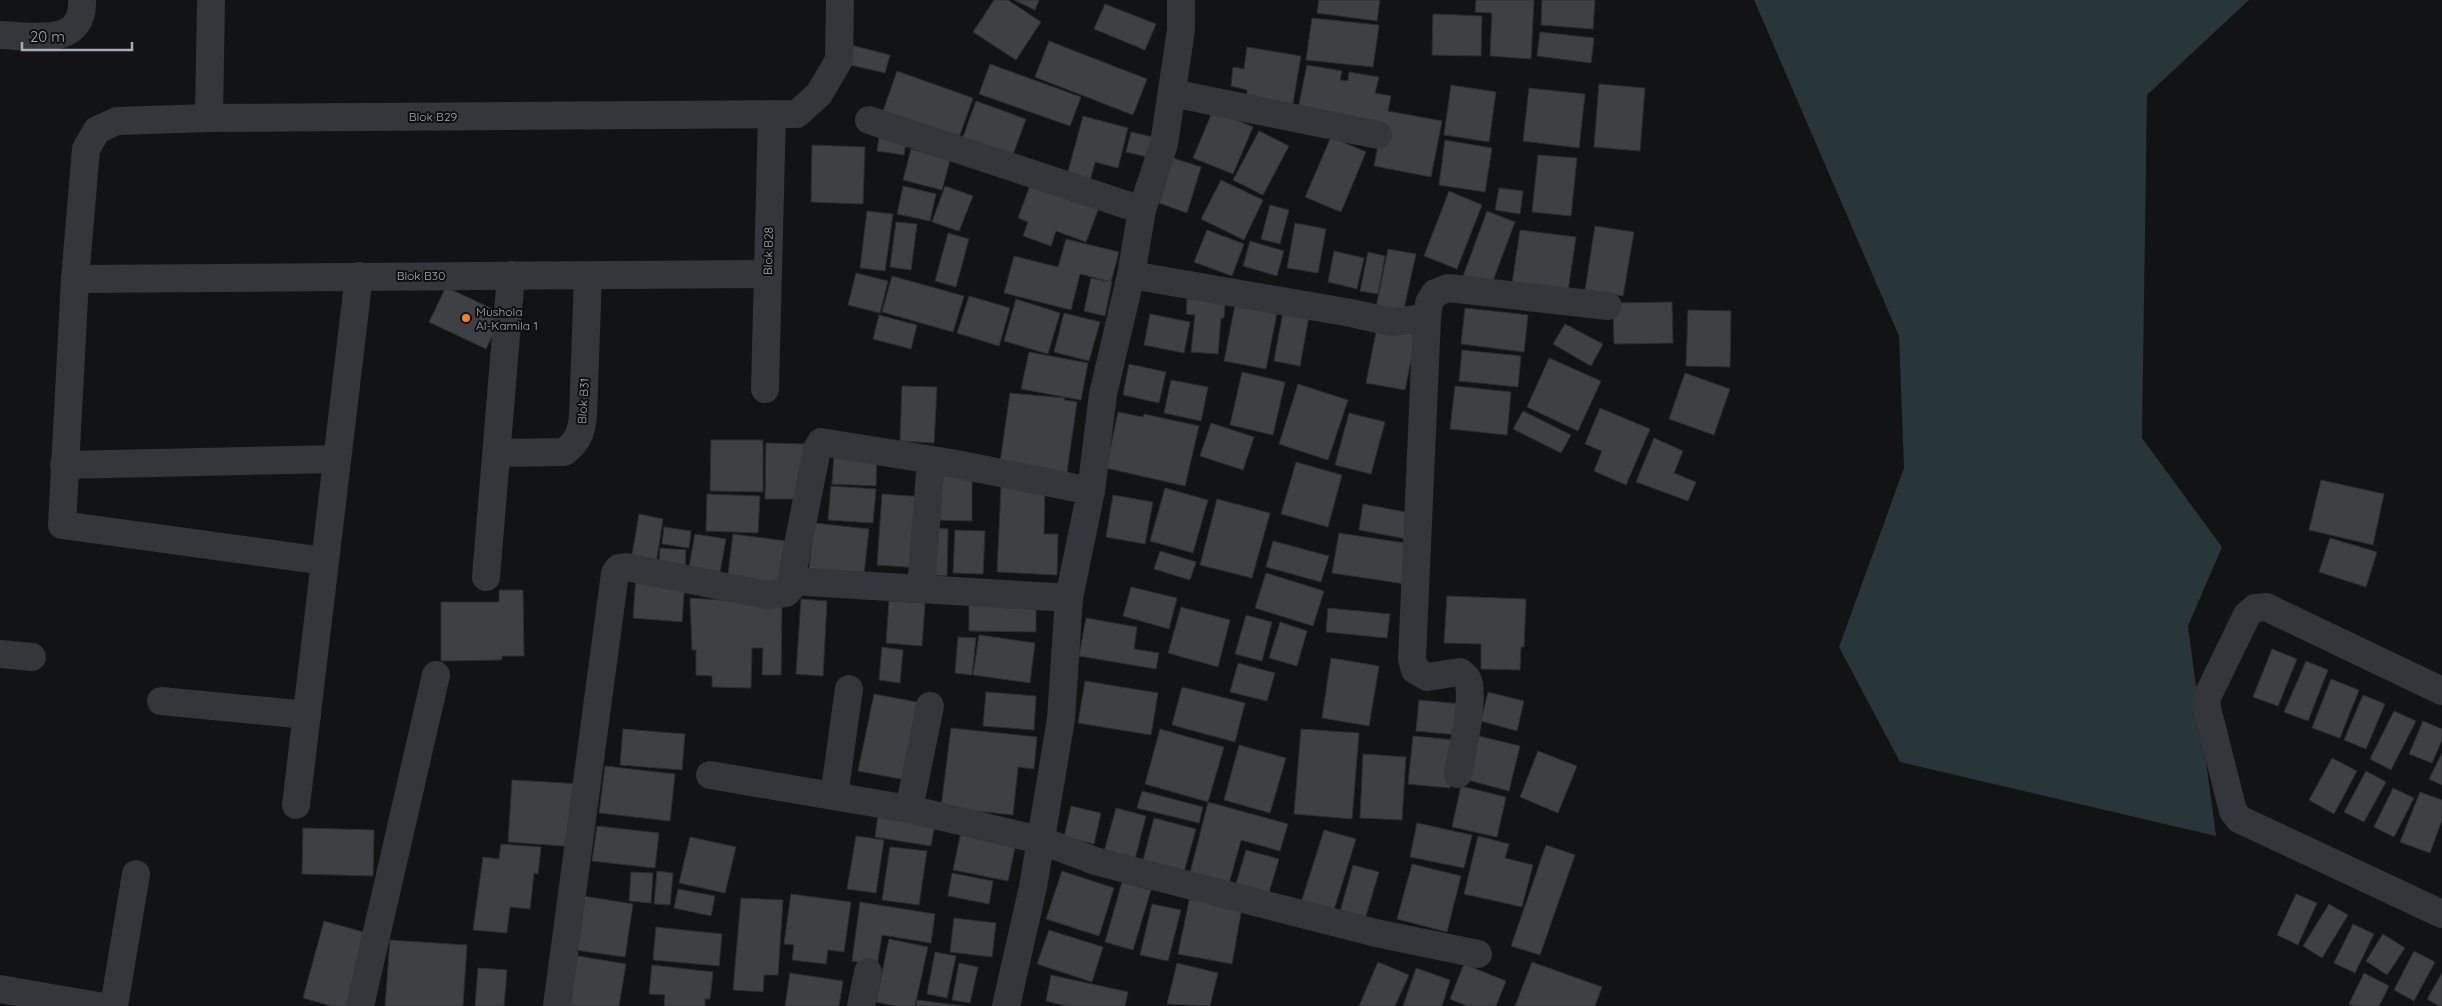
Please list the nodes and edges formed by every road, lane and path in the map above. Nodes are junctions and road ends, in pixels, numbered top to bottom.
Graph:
1 (82, 0) edge
2 (211, 0) edge
3 (840, 0) edge
4 (1181, 0) edge
5 (0, 35) edge
6 (1172, 93) junction
7 (772, 114) junction
8 (209, 118) junction
9 (870, 120) dead end
10 (1378, 135) dead end
11 (1142, 210) junction
12 (767, 274) junction
13 (511, 275) junction
14 (1131, 275) junction
15 (359, 276) junction
16 (588, 276) junction
17 (75, 279) junction
18 (1608, 306) dead end
19 (1427, 318) junction
20 (765, 389) dead end
21 (497, 453) junction
22 (337, 459) junction
23 (931, 460) junction
24 (64, 465) junction
25 (1091, 491) junction
26 (325, 561) junction
27 (486, 577) dead end
28 (791, 580) junction
29 (920, 588) junction
30 (1069, 598) junction
31 (0, 654) edge
32 (32, 657) dead end
33 (436, 675) dead end
34 (849, 689) dead end
35 (2442, 691) edge
36 (161, 701) dead end
37 (930, 706) dead end
38 (307, 715) junction
39 (1458, 774) dead end
40 (710, 775) dead end
41 (834, 796) junction
42 (296, 805) dead end
43 (909, 809) junction
44 (1040, 840) junction
45 (136, 874) dead end
46 (2442, 914) edge
47 (1478, 954) dead end
48 (868, 972) dead end
49 (0, 989) edge
50 (98, 1006) edge
51 (114, 1006) edge
52 (360, 1006) edge
53 (556, 1006) edge
54 (861, 1006) edge
55 (1006, 1006) edge

1 - 5 street
2 - 8 street
3 - 7 street, Blok B29
4 - 6 street
6 - 10 street
6 - 11 street
7 - 8 street, Blok B29
7 - 12 street, Blok B28
8 - 17 street, Blok B29
9 - 11 street
11 - 14 street
12 - 16 street, Blok B30
12 - 20 street, Blok B28
13 - 15 street, Blok B30
13 - 16 street, Blok B30
13 - 21 street
14 - 19 street
14 - 25 street
15 - 17 street, Blok B30
15 - 22 street
16 - 21 street, Blok B31
17 - 24 street
18 - 19 street
19 - 39 street
21 - 27 street
22 - 24 street
22 - 26 street
23 - 25 street
23 - 28 street
23 - 29 street
24 - 26 street
25 - 30 street
26 - 38 street
28 - 29 street
28 - 53 street
29 - 30 street
30 - 44 street
31 - 32 street
33 - 52 street
34 - 41 street
35 - 46 street
36 - 38 street
37 - 43 street
38 - 42 street
40 - 41 street
41 - 43 street
43 - 44 street
44 - 47 street
44 - 55 street
45 - 51 street
48 - 54 street
49 - 50 street

